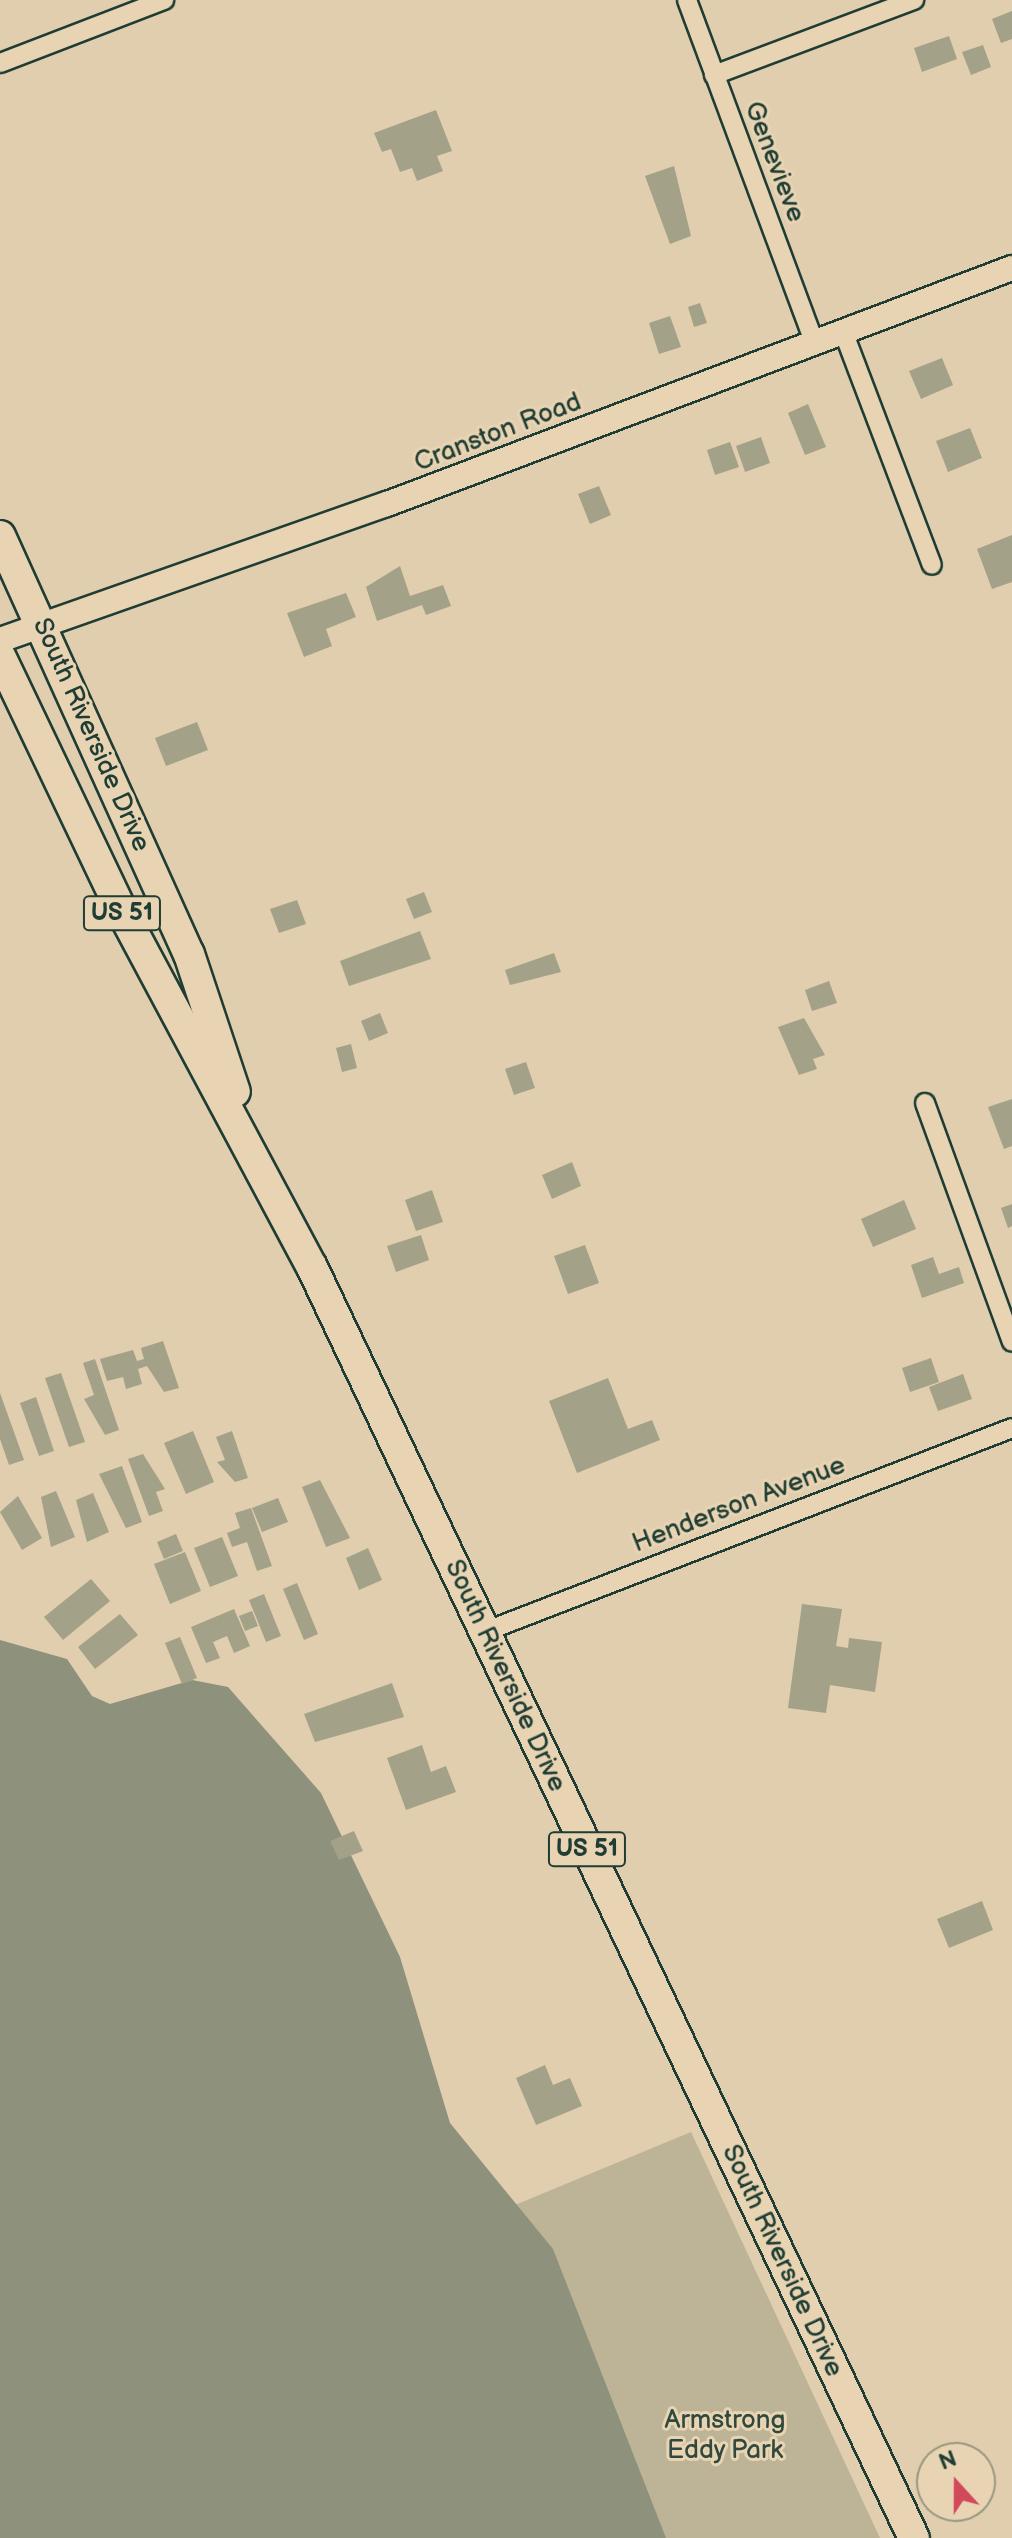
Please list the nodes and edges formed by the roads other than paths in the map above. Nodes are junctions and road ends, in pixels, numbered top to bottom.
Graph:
1 (164, 0) edge
2 (687, 0) edge
3 (914, 0) edge
4 (0, 63) edge
5 (714, 75) junction
6 (1012, 268) edge
7 (843, 331) junction
8 (814, 342) junction
9 (0, 536) edge
10 (932, 565) dead end
11 (42, 625) junction
12 (0, 640) edge
13 (0, 656) edge
14 (925, 1103) dead end
15 (258, 1162) junction
16 (1012, 1342) edge
17 (1012, 1428) edge
18 (484, 1632) junction
19 (914, 2538) edge

1 - 4 street
2 - 5 street, Genevieve
3 - 5 street
5 - 8 street, Genevieve
6 - 7 street, Cranston Road
7 - 8 street, Cranston Road
7 - 10 street
8 - 11 street, Cranston Road
9 - 11 main road, South Riverside Drive / US 51
11 - 12 street, Cranston Road
11 - 15 main road, South Riverside Drive / US 51
13 - 15 main road, South Riverside Drive / US 51
14 - 16 street
15 - 18 main road, South Riverside Drive / US 51
17 - 18 street, Henderson Avenue
18 - 19 main road, South Riverside Drive / US 51

